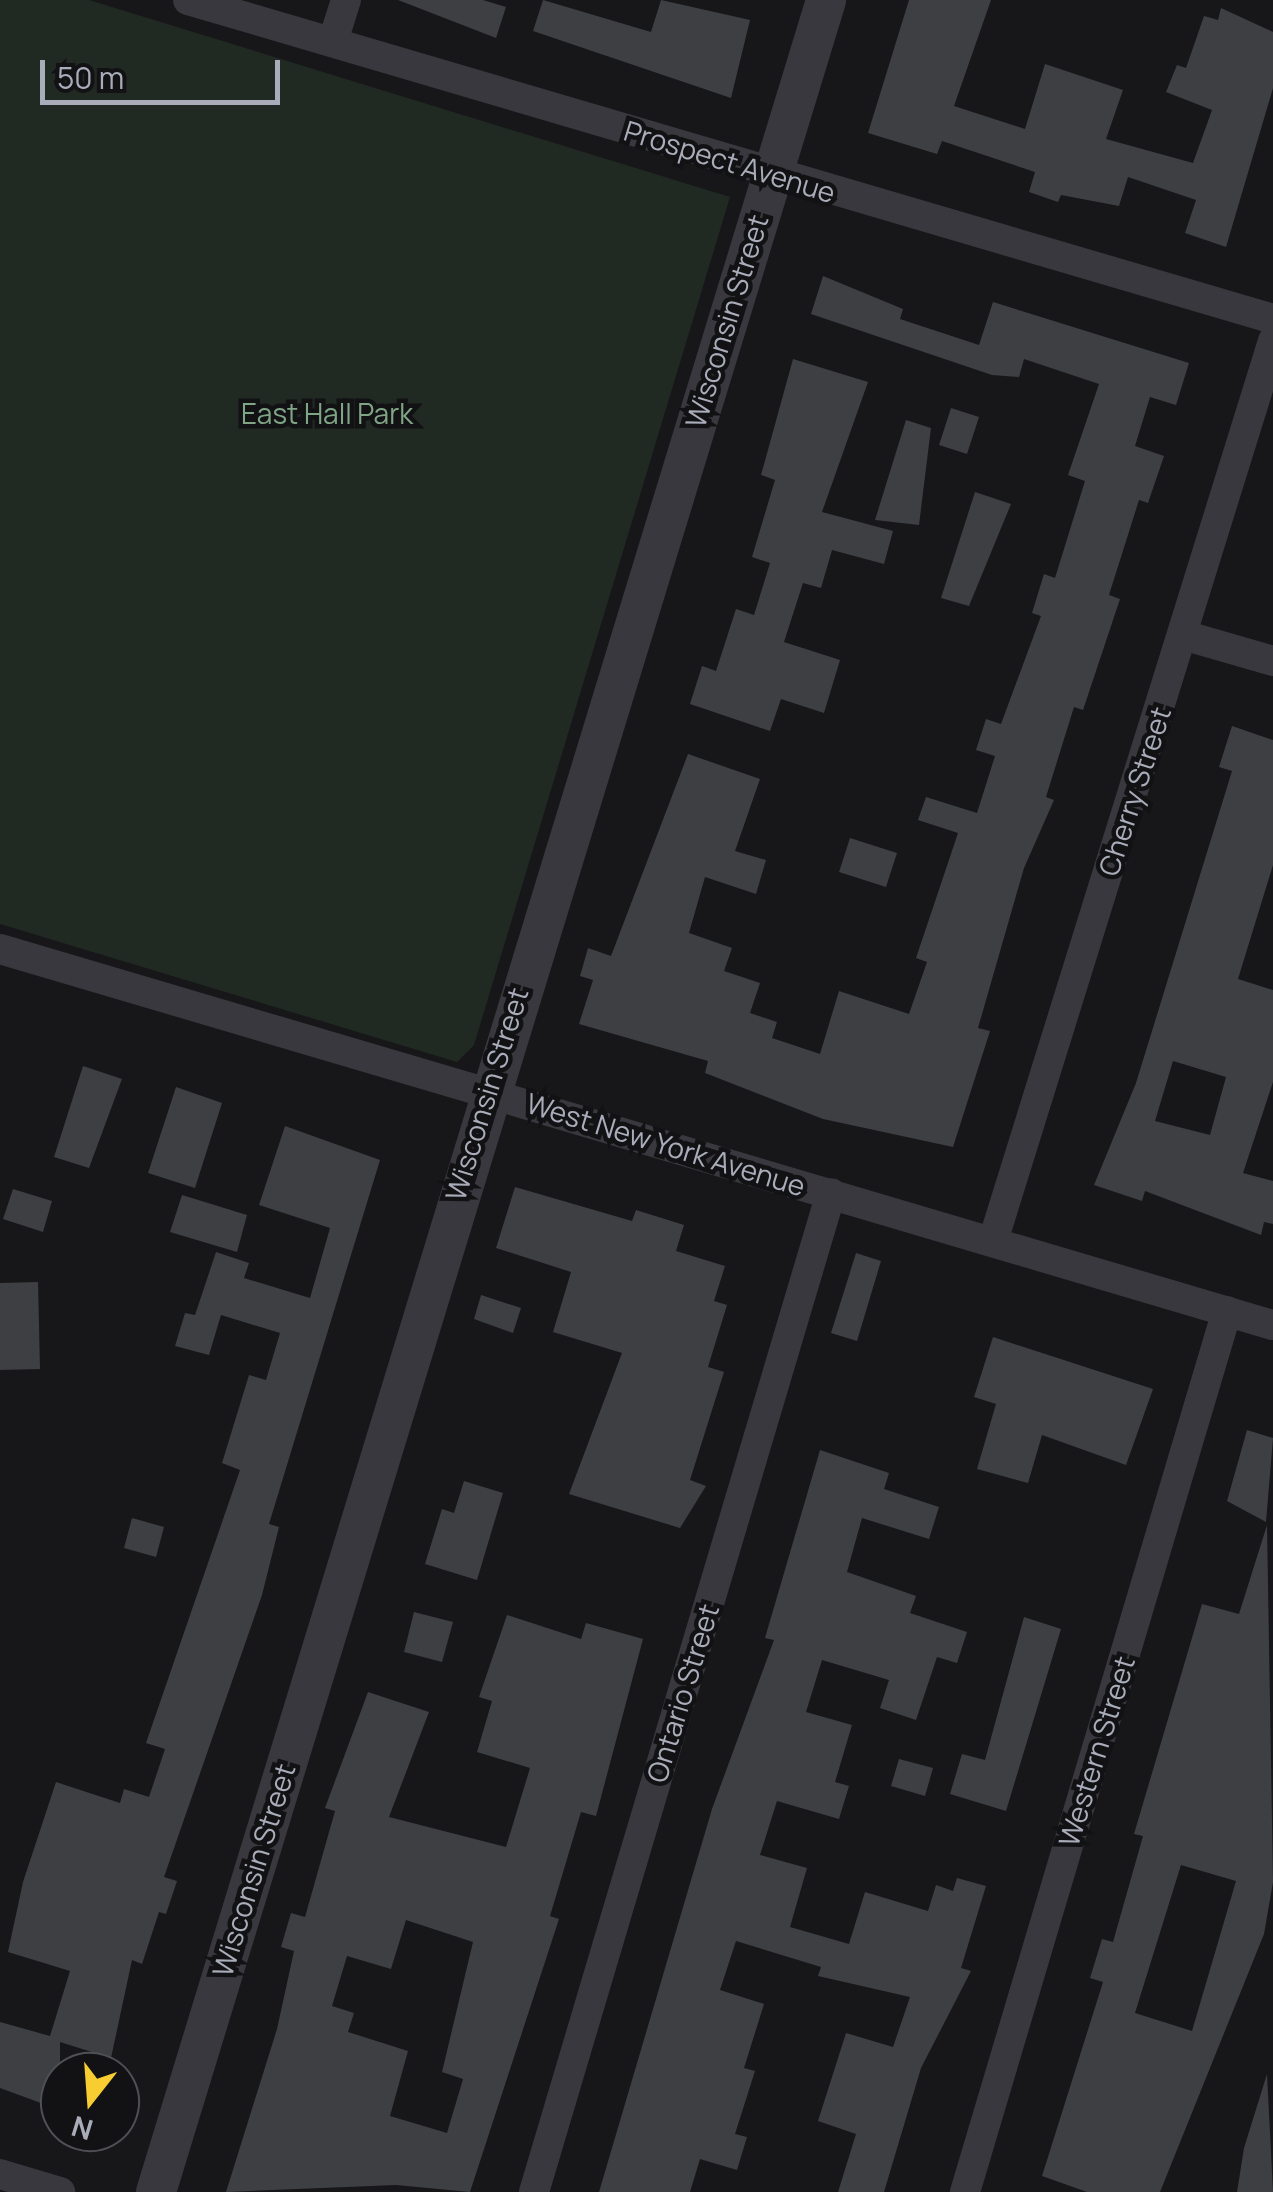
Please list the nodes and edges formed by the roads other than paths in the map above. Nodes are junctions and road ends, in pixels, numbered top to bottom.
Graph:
1 (188, 0) edge
2 (346, 0) edge
3 (826, 0) edge
4 (333, 41) junction
5 (772, 174) junction
6 (1273, 320) edge
7 (1273, 341) edge
8 (1183, 635) junction
9 (1273, 661) edge
10 (0, 949) edge
11 (486, 1091) junction
12 (831, 1193) junction
13 (992, 1241) junction
14 (1227, 1311) junction
15 (1273, 1325) edge
16 (0, 2174) edge
17 (60, 2192) edge
18 (156, 2192) edge
19 (534, 2192) edge
20 (965, 2192) edge

1 - 4 street, Prospect Avenue
2 - 4 street
3 - 5 street, Wisconsin Street
4 - 5 street, Prospect Avenue
5 - 6 street, Prospect Avenue
5 - 11 street, Wisconsin Street
7 - 8 street, Cherry Street
8 - 9 street
8 - 13 street, Cherry Street
10 - 11 street, West New York Avenue
11 - 12 street, West New York Avenue
11 - 18 street, Wisconsin Street
12 - 13 street, West New York Avenue
12 - 19 street, Ontario Street
13 - 14 street, West New York Avenue
14 - 15 street, West New York Avenue
14 - 20 street, Western Street
16 - 17 street

